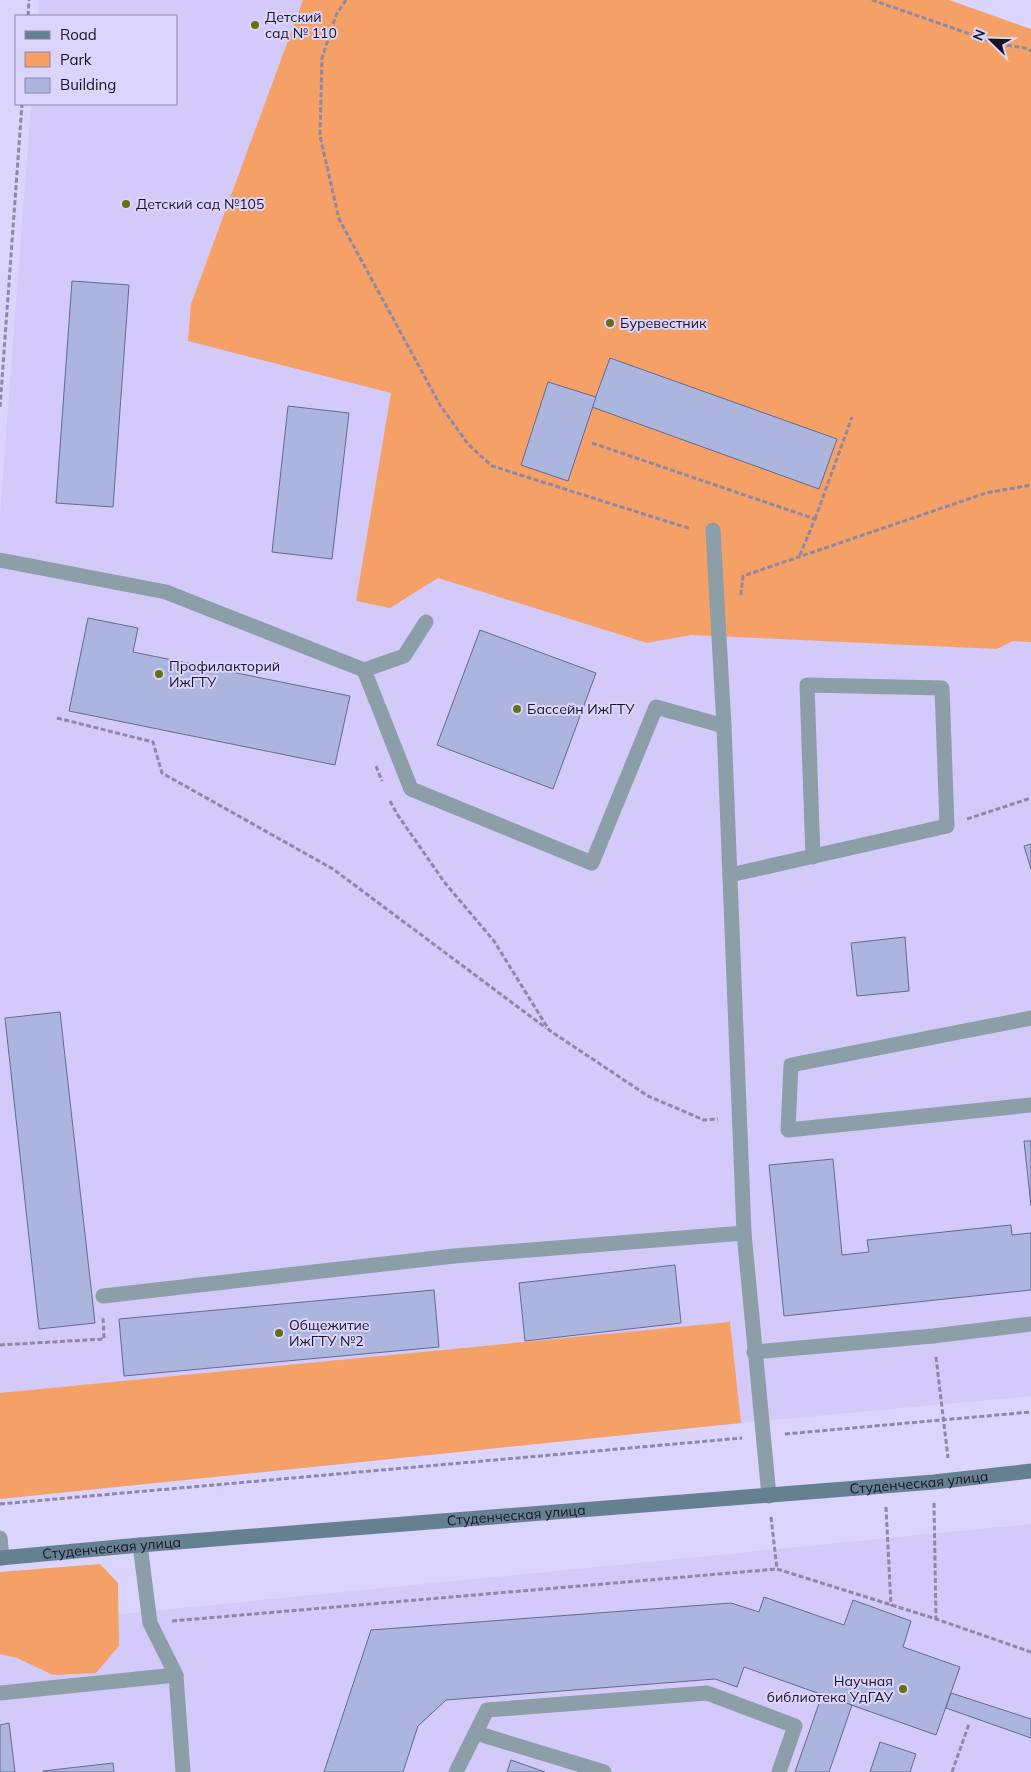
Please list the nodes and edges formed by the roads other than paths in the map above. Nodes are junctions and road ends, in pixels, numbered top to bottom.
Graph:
1 (714, 537) road end
2 (0, 560) edge
3 (426, 622) dead end
4 (364, 670) junction
5 (724, 726) junction
6 (813, 857) junction
7 (730, 875) junction
8 (1031, 1018) edge
9 (1031, 1105) edge
10 (744, 1233) junction
11 (103, 1296) road end
12 (1031, 1324) edge
13 (754, 1352) junction
14 (1031, 1471) edge
15 (769, 1496) junction
16 (0, 1538) edge
17 (140, 1545) junction
18 (1, 1558) edge
19 (176, 1675) junction
20 (0, 1693) edge
21 (476, 1732) junction
22 (184, 1772) edge
23 (456, 1772) edge
24 (604, 1772) edge
25 (779, 1772) edge

1 - 5 lane
2 - 4 lane
3 - 4 lane
4 - 5 lane
5 - 7 lane
6 - 6 lane
6 - 7 lane
7 - 10 lane
8 - 9 lane
10 - 11 lane
10 - 13 lane
12 - 13 lane
13 - 15 lane
14 - 15 street, Студенческая улица
15 - 17 street, Студенческая улица
16 - 18 lane
17 - 18 street, Студенческая улица
17 - 19 lane
19 - 20 lane
19 - 22 lane
21 - 23 lane
21 - 24 lane
21 - 25 lane

